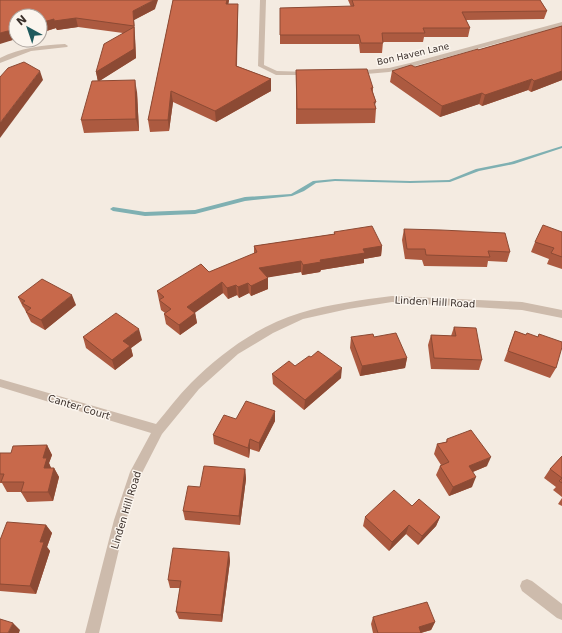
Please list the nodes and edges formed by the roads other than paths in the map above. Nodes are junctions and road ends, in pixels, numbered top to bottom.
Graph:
1 (263, 0) edge
2 (562, 24) edge
3 (65, 46) dead end
4 (0, 61) edge
5 (345, 73) edge
6 (318, 74) edge
7 (562, 314) edge
8 (0, 383) edge
9 (158, 430) junction
10 (526, 586) dead end
11 (562, 613) edge
12 (92, 633) edge

1 - 6 street
2 - 5 street, Bon Haven Lane
3 - 4 street
7 - 9 street, Linden Hill Road
8 - 9 street, Canter Court
9 - 12 street, Linden Hill Road
10 - 11 street

